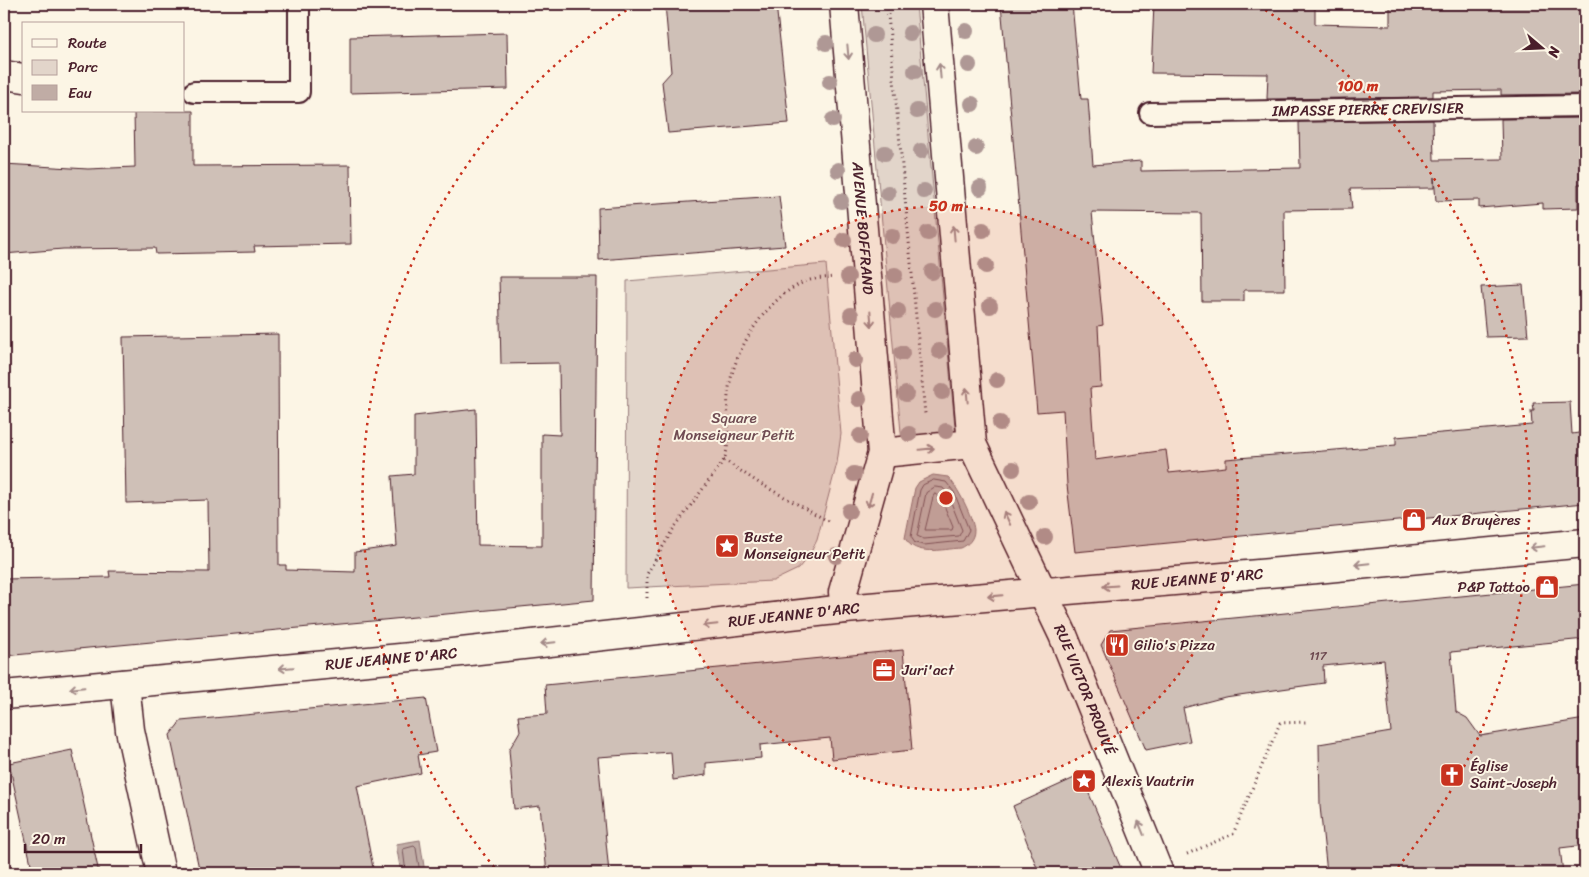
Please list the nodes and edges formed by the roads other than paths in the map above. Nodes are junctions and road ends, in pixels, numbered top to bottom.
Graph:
1 (298, 4) edge
2 (844, 4) edge
3 (934, 4) edge
4 (4, 75) edge
5 (22, 78) edge
6 (194, 92) dead end
7 (1585, 106) edge
8 (1150, 113) dead end
9 (972, 444) junction
10 (882, 453) junction
11 (1585, 542) edge
12 (1043, 591) junction
13 (845, 609) junction
14 (125, 684) junction
15 (4, 695) edge
16 (1158, 871) edge
17 (161, 873) edge

1 - 6 lane
2 -> 10 street, AVENUE BOFFRAND
9 -> 3 street
4 - 5 street
7 - 8 lane, IMPASSE PIERRE CREVISIER
10 -> 9 street
12 -> 9 street
10 -> 13 street, AVENUE BOFFRAND
11 -> 12 street, RUE JEANNE D'ARC
12 -> 13 street, RUE JEANNE D'ARC
16 -> 12 street, RUE VICTOR PROUVÉ
13 -> 14 street, RUE JEANNE D'ARC
14 -> 15 street, RUE JEANNE D'ARC
14 - 17 street

